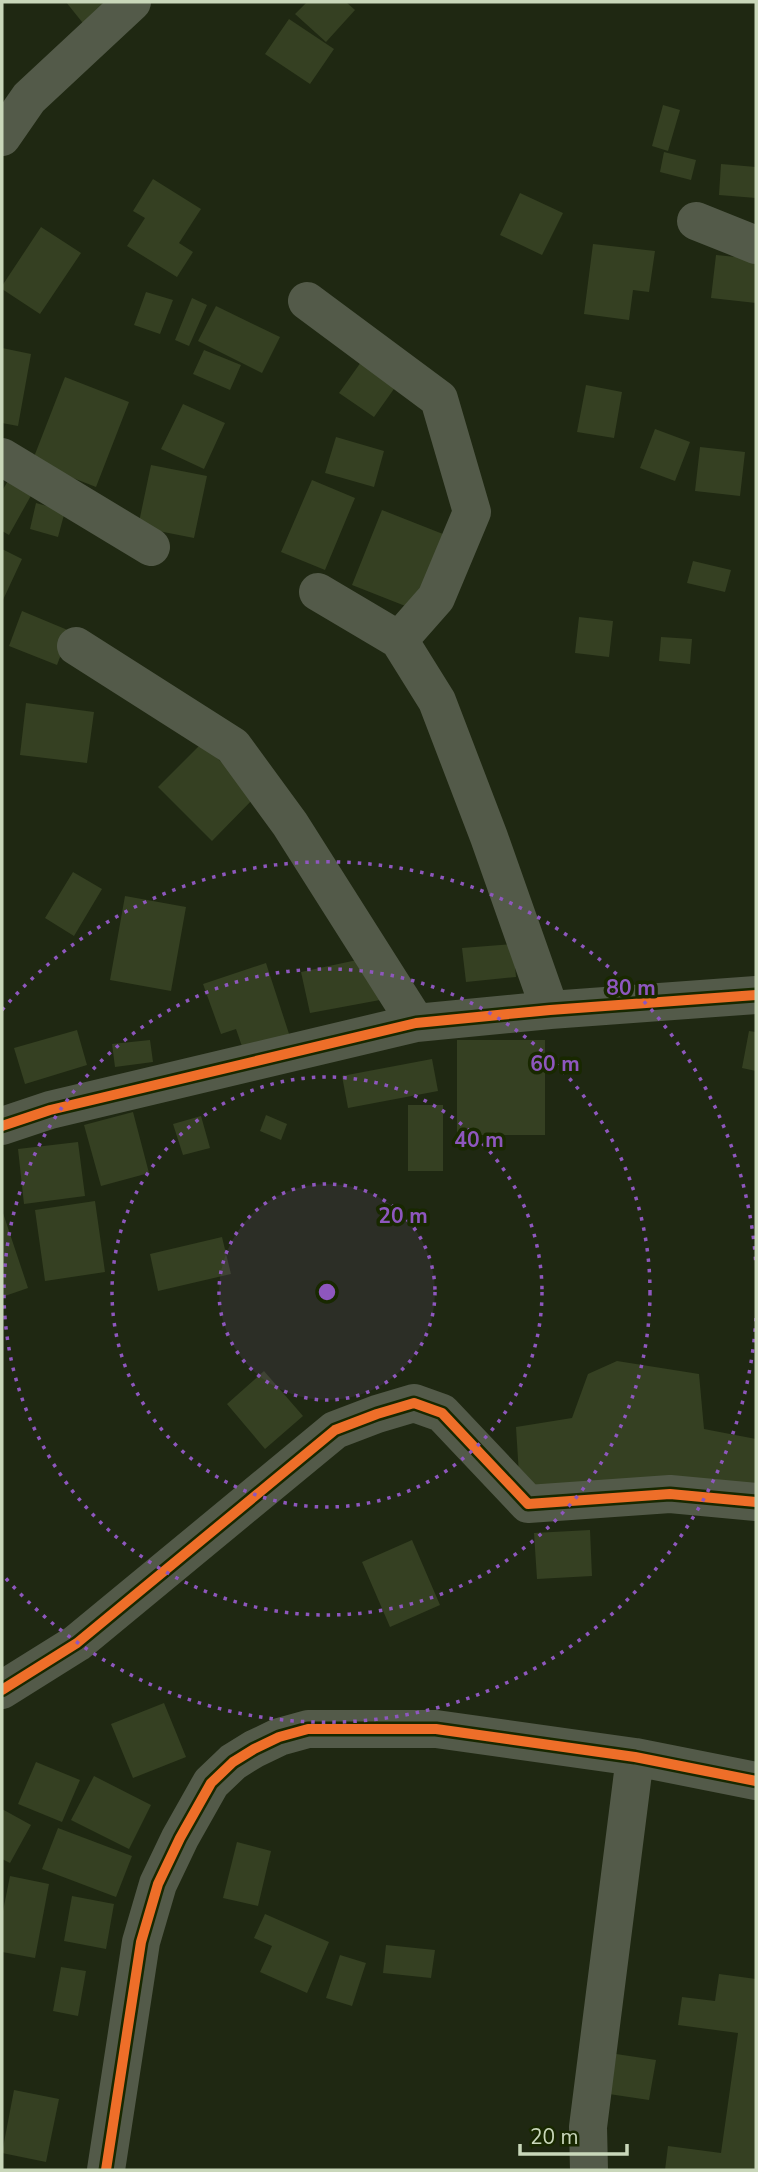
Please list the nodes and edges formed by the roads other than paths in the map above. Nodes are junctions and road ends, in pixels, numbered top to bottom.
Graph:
1 (132, 2) edge
2 (2, 137) edge
3 (696, 221) dead end
4 (756, 245) edge
5 (307, 301) dead end
6 (2, 457) edge
7 (151, 547) dead end
8 (318, 592) dead end
9 (399, 640) junction
10 (76, 646) dead end
11 (756, 995) edge
12 (550, 1010) junction
13 (416, 1023) junction
14 (2, 1126) edge
15 (756, 1502) edge
16 (2, 1690) edge
17 (635, 1757) junction
18 (756, 1781) edge
19 (106, 2170) edge
20 (589, 2170) edge

1 - 2 street
3 - 4 street
5 - 9 street
6 - 7 street
8 - 9 street
9 - 12 street
10 - 13 street
11 - 12 street
12 - 13 street
13 - 14 street
15 - 16 street
17 - 18 street
17 - 19 street
17 - 20 street

